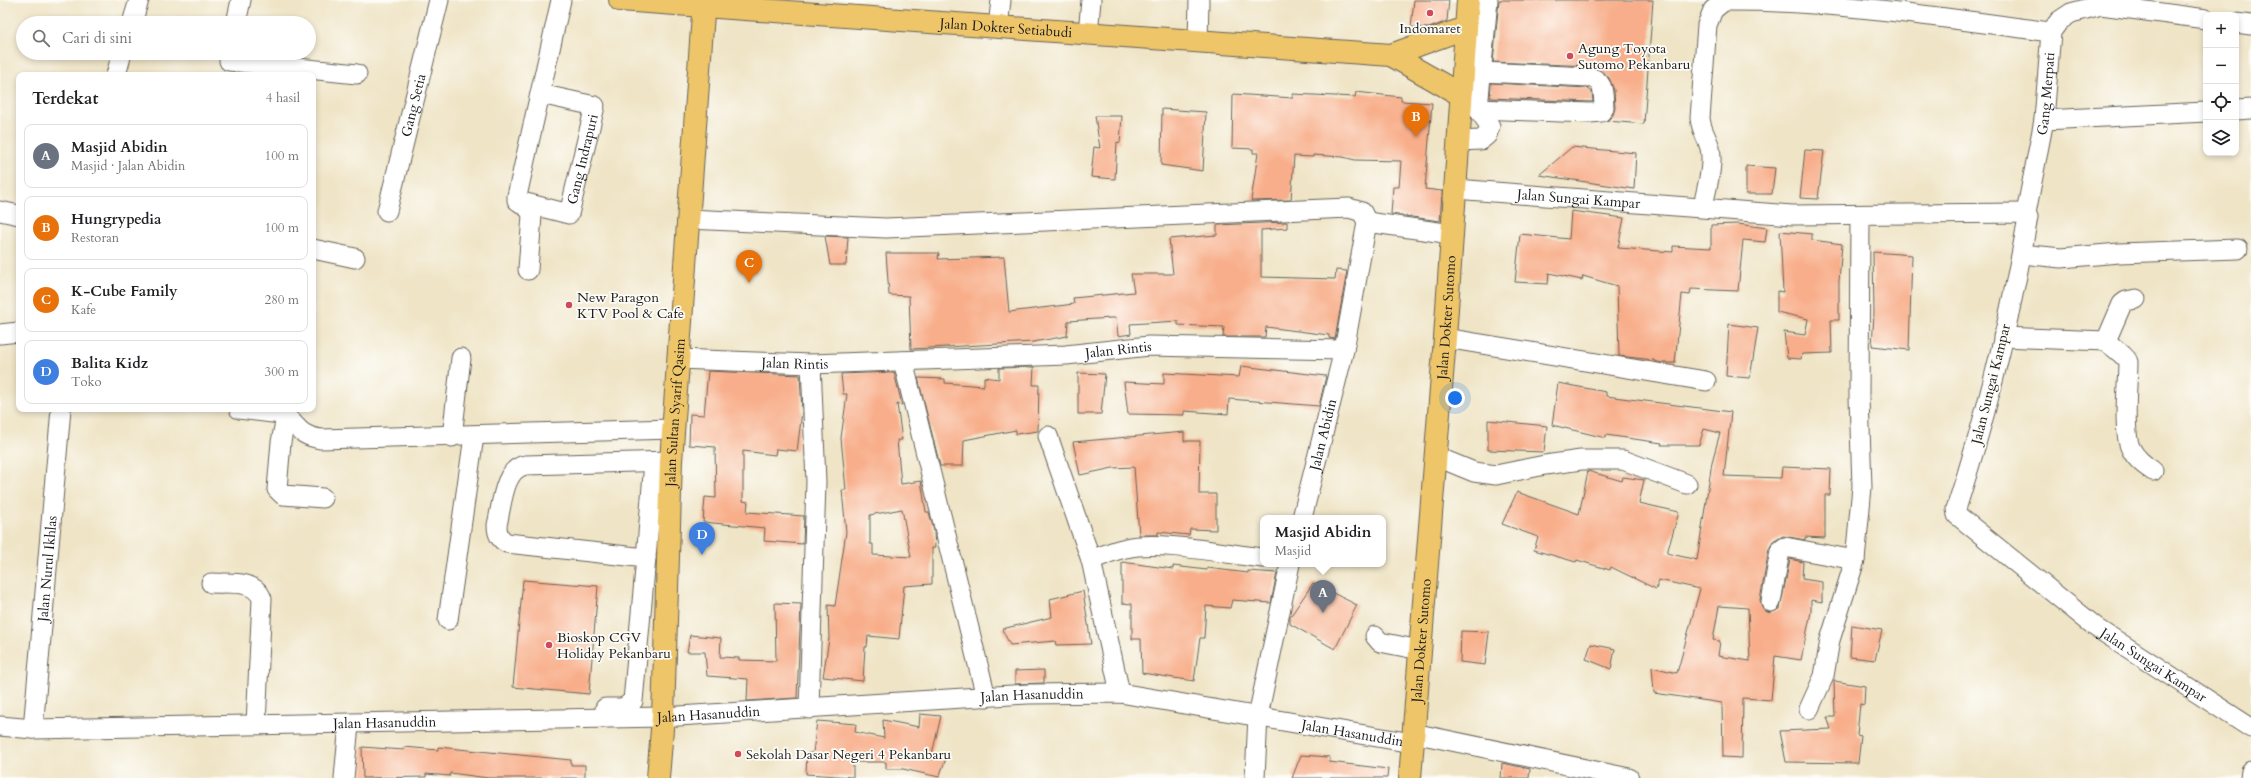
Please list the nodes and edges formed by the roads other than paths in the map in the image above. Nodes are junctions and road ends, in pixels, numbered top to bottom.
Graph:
1 (139, 0) edge
2 (241, 0) edge
3 (439, 0) edge
4 (561, 0) edge
5 (620, 0) edge
6 (1001, 0) edge
7 (1091, 0) edge
8 (1199, 0) edge
9 (1468, 0) edge
10 (1488, 0) edge
11 (1724, 0) edge
12 (2101, 2) edge
13 (703, 3) edge
14 (134, 16) edge
15 (238, 16) edge
16 (2203, 19) edge
17 (2239, 23) edge
18 (2251, 25) edge
19 (998, 27) junction
20 (1465, 28) junction
21 (2051, 32) junction
22 (1088, 34) junction
23 (1198, 42) junction
24 (1392, 55) junction
25 (120, 60) edge
26 (228, 63) edge
27 (117, 72) edge
28 (1481, 72) junction
29 (358, 74) dead end
30 (540, 94) junction
31 (1461, 95) junction
32 (1478, 109) junction
33 (2251, 109) edge
34 (2239, 110) edge
35 (2203, 112) edge
36 (2044, 120) junction
37 (1458, 141) junction
38 (1455, 189) junction
39 (517, 200) junction
40 (1703, 207) junction
41 (0, 211) edge
42 (387, 211) dead end
43 (2026, 213) junction
44 (16, 214) edge
45 (1860, 216) junction
46 (688, 219) junction
47 (1367, 222) junction
48 (1452, 234) junction
49 (2238, 248) dead end
50 (316, 250) edge
51 (2022, 254) junction
52 (355, 258) dead end
53 (528, 270) dead end
54 (2136, 299) dead end
55 (16, 332) edge
56 (0, 334) edge
57 (2003, 337) junction
58 (1445, 338) junction
59 (2106, 341) junction
60 (1344, 350) junction
61 (461, 358) dead end
62 (678, 359) junction
63 (903, 360) junction
64 (811, 364) junction
65 (1706, 381) dead end
66 (61, 412) edge
67 (272, 412) edge
68 (283, 413) edge
69 (673, 429) junction
70 (452, 436) junction
71 (474, 436) junction
72 (1048, 436) dead end
73 (1435, 456) junction
74 (662, 461) junction
75 (2152, 471) dead end
76 (1687, 484) dead end
77 (323, 498) dead end
78 (1303, 515) edge
79 (646, 558) junction
80 (1260, 558) edge
81 (1091, 560) junction
82 (1855, 560) junction
83 (1289, 567) edge
84 (211, 583) dead end
85 (1771, 602) dead end
86 (448, 620) dead end
87 (1375, 636) dead end
88 (1420, 650) junction
89 (1120, 693) junction
90 (986, 697) junction
91 (529, 708) dead end
92 (809, 709) junction
93 (1809, 709) dead end
94 (1258, 716) junction
95 (663, 717) junction
96 (256, 724) junction
97 (350, 724) junction
98 (0, 726) edge
99 (2251, 728) edge
100 (33, 729) junction
101 (1413, 738) junction
102 (2251, 771) edge
103 (344, 778) edge
104 (658, 778) edge
105 (1255, 778) edge
106 (1410, 778) edge
107 (1629, 778) edge
108 (2250, 778) edge

1 - 14 street
2 - 15 street
3 - 42 street, Gang Setia
4 - 30 street
5 - 13 main road, Jalan Dokter Setiabudi
6 - 19 street
7 - 22 street
8 - 23 street
9 - 20 main road, Jalan Dokter Sutomo
10 - 28 street
11 - 21 street
11 - 40 street
12 - 16 street, Gang Merpati
12 - 21 street, Gang Merpati
13 - 19 main road, Jalan Dokter Setiabudi
13 - 46 main road, Jalan Sultan Syarif Qasim
17 - 18 street
19 - 22 main road, Jalan Dokter Setiabudi
20 - 24 main road, Jalan Dokter Setiabudi
20 - 31 main road, Jalan Dokter Sutomo
21 - 36 street, Gang Merpati
22 - 23 main road, Jalan Dokter Setiabudi
23 - 24 main road, Jalan Dokter Setiabudi
24 - 31 main road, Jalan Dokter Setiabudi
25 - 27 street
26 - 29 street
28 - 32 street
28 - 32 street
30 - 39 street
30 - 39 street, Gang Indrapuri
31 - 37 main road, Jalan Dokter Sutomo
32 - 37 street
33 - 34 street
35 - 36 street
36 - 43 street, Gang Merpati
37 - 38 main road, Jalan Dokter Sutomo
38 - 40 street, Jalan Sungai Kampar
38 - 48 main road, Jalan Dokter Sutomo
39 - 53 street
40 - 45 street, Jalan Sungai Kampar
41 - 44 street
43 - 45 street, Jalan Sungai Kampar
43 - 51 street, Jalan Sungai Kampar
45 - 82 street
46 - 47 street
46 - 62 main road, Jalan Sultan Syarif Qasim
47 - 48 street
47 - 60 street
48 - 58 main road, Jalan Dokter Sutomo
49 - 51 street
50 - 52 street
51 - 57 street, Jalan Sungai Kampar
54 - 59 street
55 - 56 street
57 - 59 street
57 - 99 street, Jalan Sungai Kampar
58 - 65 street
58 - 73 main road, Jalan Dokter Sutomo
59 - 75 street
60 - 63 street, Jalan Rintis
60 - 78 street, Jalan Abidin
61 - 70 street
62 - 64 street, Jalan Rintis
62 - 69 main road, Jalan Sultan Syarif Qasim
63 - 64 street, Jalan Rintis
63 - 90 street
64 - 92 street
66 - 100 street, Jalan Nurul Ikhlas
67 - 68 street
68 - 70 street
68 - 77 street
69 - 71 street
69 - 74 main road, Jalan Sultan Syarif Qasim
70 - 71 street
71 - 86 street
72 - 81 street
73 - 76 street
73 - 88 main road, Jalan Dokter Sutomo
74 - 79 street
74 - 79 street
74 - 95 main road, Jalan Sultan Syarif Qasim
79 - 91 street
80 - 81 street
81 - 89 street
82 - 85 street
82 - 93 street
83 - 94 street
84 - 96 street
87 - 88 street
88 - 101 main road, Jalan Dokter Sutomo
89 - 90 street, Jalan Hasanuddin
89 - 94 street, Jalan Hasanuddin
90 - 92 street, Jalan Hasanuddin
92 - 95 street, Jalan Hasanuddin
94 - 101 street, Jalan Hasanuddin
94 - 105 street
95 - 97 street, Jalan Hasanuddin
95 - 104 main road, Jalan Sultan Syarif Qasim
96 - 97 street, Jalan Hasanuddin
96 - 100 street, Jalan Hasanuddin
97 - 103 street
98 - 100 street, Jalan Hasanuddin
101 - 106 main road, Jalan Dokter Sutomo
101 - 107 street, Jalan Hasanuddin
102 - 108 street

